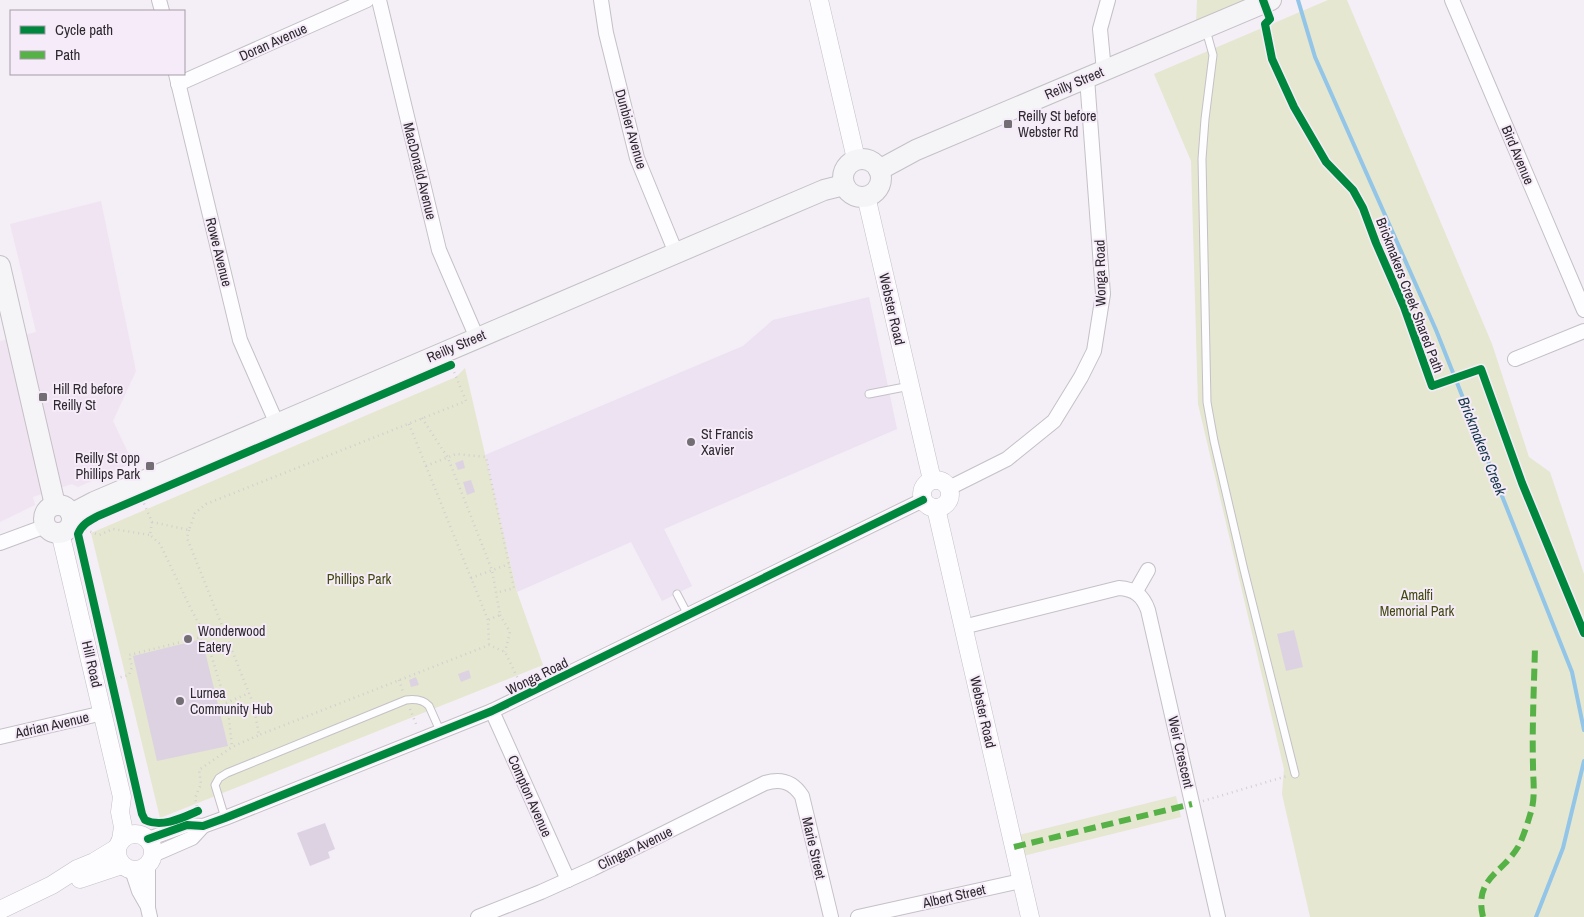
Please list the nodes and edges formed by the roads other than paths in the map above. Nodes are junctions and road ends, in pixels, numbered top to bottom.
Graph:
1 (367, 0) edge
2 (379, 0) edge
3 (601, 0) edge
4 (819, 0) edge
5 (1108, 0) edge
6 (1271, 0) edge
7 (1452, 0) edge
8 (1206, 27) junction
9 (1096, 74) junction
10 (177, 79) edge
11 (856, 159) junction
12 (879, 170) junction
13 (844, 185) junction
14 (866, 196) junction
15 (676, 253) junction
16 (0, 266) edge
17 (1584, 310) edge
18 (7, 325) edge
19 (1584, 331) edge
20 (477, 338) junction
21 (1515, 359) dead end
22 (910, 386) junction
23 (869, 394) dead end
24 (277, 424) junction
25 (932, 480) junction
26 (949, 488) junction
27 (929, 504) junction
28 (68, 523) junction
29 (0, 543) edge
30 (1148, 570) dead end
31 (1136, 592) junction
32 (677, 594) dead end
33 (688, 615) junction
34 (963, 627) junction
35 (492, 712) junction
36 (103, 713) junction
37 (441, 733) junction
38 (0, 737) edge
39 (1296, 774) road end
40 (790, 784) joint
41 (225, 818) junction
42 (136, 852) junction
43 (568, 880) junction
44 (1021, 881) junction
45 (0, 910) edge
46 (149, 912) edge
47 (478, 917) edge
48 (831, 917) edge
49 (858, 917) edge
50 (1030, 917) edge
51 (1218, 917) edge

1 - 10 street, Doran Avenue
2 - 20 street, MacDonald Avenue
3 - 15 street, Dunbier Avenue
4 - 11 street
5 - 9 street, Wonga Road
6 - 8 main road, Reilly Street
7 - 17 street, Bird Avenue
8 - 9 main road, Reilly Street
8 - 39 lane
9 - 12 main road, Reilly Street
9 - 26 street, Wonga Road
10 - 24 street, Rowe Avenue
11 - 12 main road
11 - 13 main road
12 - 14 main road
13 - 14 main road
13 - 15 main road, Reilly Street
14 - 22 street, Webster Road
15 - 20 main road, Reilly Street
16 - 18 main road, Hill Road
18 - 28 main road, Hill Road
19 - 21 street
20 - 24 main road, Reilly Street
22 - 23 lane
22 - 25 street, Webster Road
24 - 28 main road, Reilly Street
25 - 26 street
25 - 27 street
26 - 27 street
27 - 33 street, Wonga Road
27 - 34 street, Webster Road
28 - 29 street, Reilly Street
28 - 36 street, Hill Road
30 - 31 street
31 - 34 street
31 - 51 street, Weir Crescent
32 - 33 lane
33 - 35 street, Wonga Road
34 - 44 street, Webster Road
35 - 37 street, Wonga Road
35 - 43 street, Compton Avenue
36 - 38 street, Adrian Avenue
36 - 42 street, Hill Road
37 - 41 street, Wonga Road
37 - 41 lane
40 - 43 street, Clingan Avenue
40 - 48 street, Marie Street
41 - 42 street, Wonga Road
42 - 45 street, Wonga Road
42 - 46 street, Hill Road
43 - 47 street, Clingan Avenue
44 - 49 street, Albert Street
44 - 50 street, Webster Road

